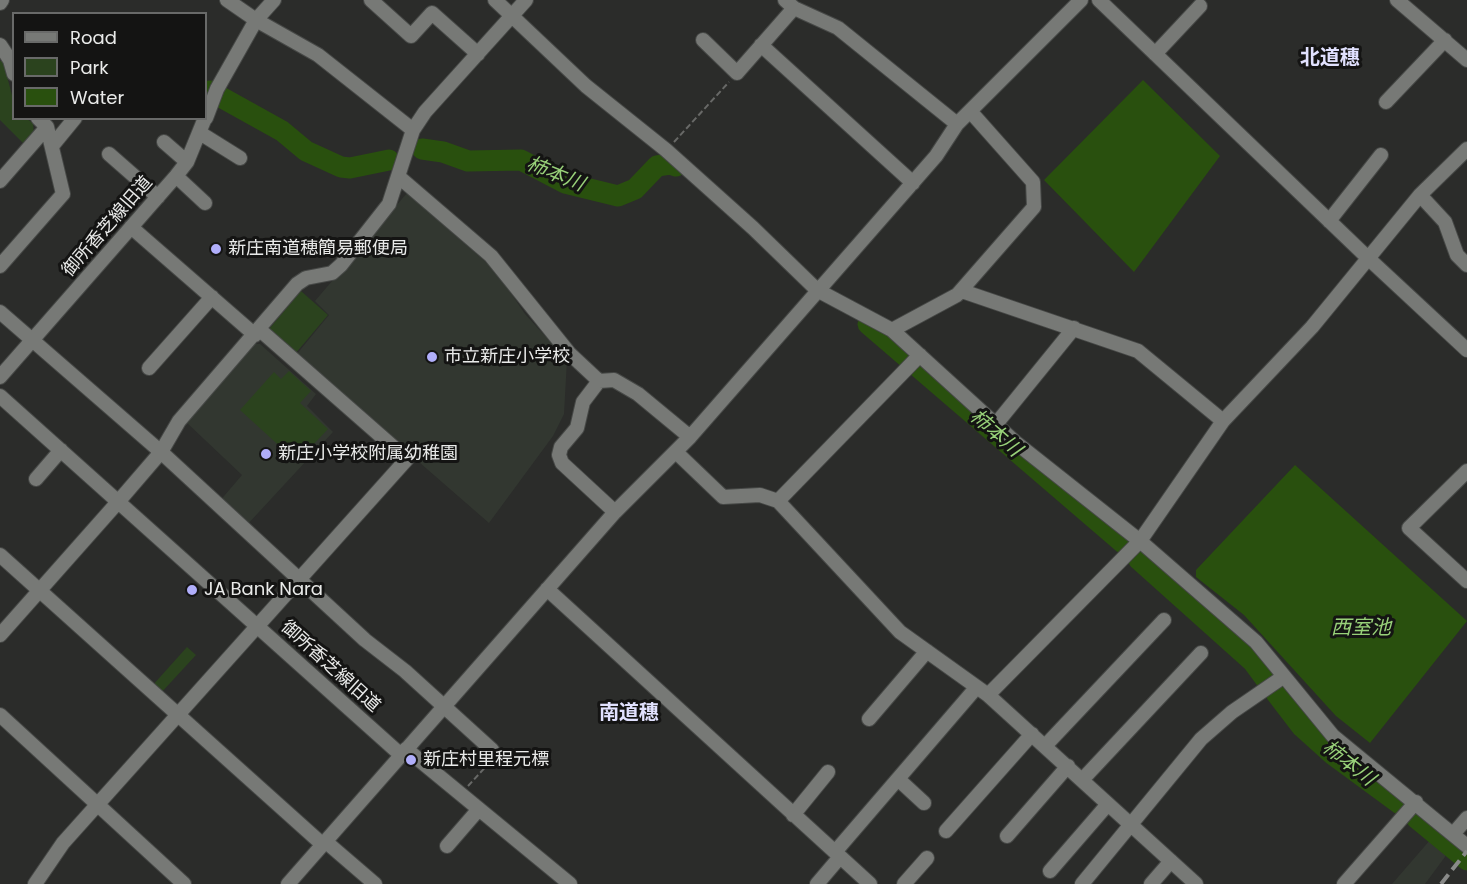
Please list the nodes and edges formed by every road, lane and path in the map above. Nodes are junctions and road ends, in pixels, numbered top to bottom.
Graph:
1 (227, 0) edge
2 (274, 0) edge
3 (371, 0) edge
4 (495, 0) edge
5 (526, 0) edge
6 (1081, 0) edge
7 (1099, 0) edge
8 (1396, 0) edge
9 (789, 4) edge
10 (1200, 6) dead end
11 (513, 15) junction
12 (256, 20) junction
13 (703, 40) dead end
14 (1445, 40) junction
15 (0, 45) edge
16 (761, 45) junction
17 (478, 54) junction
18 (1155, 54) junction
19 (1467, 60) edge
20 (12, 67) edge
21 (737, 73) junction
22 (1386, 102) dead end
23 (970, 111) junction
24 (207, 113) edge
25 (73, 120) edge
26 (204, 120) edge
27 (42, 123) edge
28 (957, 124) junction
29 (413, 130) junction
30 (200, 132) junction
31 (164, 142) dead end
32 (52, 146) junction
33 (666, 150) junction
34 (109, 154) dead end
35 (1381, 155) dead end
36 (1465, 155) edge
37 (240, 158) dead end
38 (187, 162) junction
39 (176, 176) junction
40 (399, 177) junction
41 (0, 181) edge
42 (913, 183) junction
43 (1420, 195) junction
44 (158, 197) junction
45 (205, 203) dead end
46 (1329, 221) junction
47 (131, 227) junction
48 (1369, 260) junction
49 (1467, 265) edge
50 (0, 266) edge
51 (817, 290) junction
52 (962, 291) junction
53 (212, 297) junction
54 (0, 312) edge
55 (1074, 328) junction
56 (891, 330) junction
57 (257, 333) junction
58 (33, 339) junction
59 (1467, 350) edge
60 (915, 360) junction
61 (149, 368) dead end
62 (0, 377) edge
63 (599, 381) junction
64 (0, 396) edge
65 (1223, 421) junction
66 (996, 424) junction
67 (690, 437) junction
68 (61, 450) junction
69 (161, 452) junction
70 (676, 452) junction
71 (1467, 471) edge
72 (36, 479) dead end
73 (778, 501) junction
74 (118, 502) junction
75 (615, 512) junction
76 (1140, 541) junction
77 (0, 555) edge
78 (300, 579) junction
79 (1467, 581) edge
80 (547, 589) junction
81 (40, 590) junction
82 (1164, 620) dead end
83 (257, 626) junction
84 (0, 635) edge
85 (927, 651) junction
86 (1201, 653) dead end
87 (1282, 677) junction
88 (982, 692) junction
89 (444, 706) junction
90 (178, 715) junction
91 (0, 716) edge
92 (869, 719) dead end
93 (1032, 734) junction
94 (1045, 746) junction
95 (492, 750) joint
96 (404, 752) junction
97 (1068, 766) junction
98 (828, 772) dead end
99 (898, 779) junction
100 (1082, 780) junction
101 (461, 794) junction
102 (1416, 802) junction
103 (924, 803) dead end
104 (98, 804) junction
105 (1108, 804) junction
106 (479, 809) junction
107 (793, 815) junction
108 (1467, 818) edge
109 (1132, 825) junction
110 (946, 831) dead end
111 (1454, 834) junction
112 (1008, 836) dead end
113 (323, 842) junction
114 (447, 846) dead end
115 (1467, 846) edge
116 (837, 855) junction
117 (927, 858) dead end
118 (1171, 861) junction
119 (1050, 871) dead end
120 (556, 872) junction
121 (35, 884) edge
122 (184, 884) edge
123 (288, 884) edge
124 (375, 884) edge
125 (547, 884) edge
126 (570, 884) edge
127 (817, 884) edge
128 (870, 884) edge
129 (904, 884) edge
130 (1082, 884) edge
131 (1151, 884) edge
132 (1196, 884) edge
133 (1344, 884) edge

1 - 12 street
2 - 12 street, 御所香芝線旧道
3 - 17 street
4 - 11 street
5 - 11 street
6 - 23 street
7 - 18 street
8 - 14 street
9 - 16 street
9 - 28 street
10 - 18 street
11 - 17 street
11 - 33 street
12 - 24 street, 御所香芝線旧道
12 - 29 street
13 - 21 street
14 - 19 street
14 - 22 street
15 - 20 street
16 - 21 street
16 - 42 street
17 - 29 street
18 - 46 street
21 - 33 path
23 - 28 street
23 - 52 street
25 - 32 street
26 - 30 street, 御所香芝線旧道
27 - 32 street
27 - 41 street
28 - 42 street
29 - 40 street
30 - 37 street
30 - 38 street, 御所香芝線旧道
31 - 38 street
32 - 50 street
33 - 51 street
34 - 44 street
35 - 46 street
36 - 43 street
38 - 39 street, 御所香芝線旧道
39 - 44 street, 御所香芝線旧道
39 - 45 street
40 - 57 street
40 - 63 street
42 - 51 street
43 - 48 street
43 - 49 street
44 - 47 street, 御所香芝線旧道
46 - 48 street
47 - 53 street
47 - 58 street, 御所香芝線旧道
48 - 59 street
48 - 65 street
51 - 56 street
51 - 67 street
52 - 55 street
52 - 56 street
53 - 57 street
53 - 61 street
54 - 58 street
55 - 65 street
55 - 66 street
56 - 60 street
57 - 69 street
57 - 78 street
58 - 62 street, 御所香芝線旧道
58 - 69 street
60 - 66 street
60 - 73 street
63 - 67 street
63 - 75 street
64 - 68 street, 御所香芝線旧道
65 - 76 street
66 - 76 street
67 - 70 street
68 - 72 street
68 - 74 street, 御所香芝線旧道
69 - 74 street
69 - 78 street
70 - 73 street
70 - 75 street
71 - 79 street
73 - 85 street
74 - 81 street
74 - 83 street, 御所香芝線旧道
75 - 80 street
76 - 87 street
76 - 88 street
77 - 81 street
78 - 83 street
78 - 89 street
80 - 89 street
80 - 107 street
81 - 84 street
81 - 90 street
82 - 94 street
83 - 90 street
83 - 96 street, 御所香芝線旧道
85 - 88 street
85 - 92 street
86 - 100 street
87 - 102 street
87 - 109 street
88 - 93 street
88 - 99 street
89 - 95 street
89 - 96 street
90 - 104 street
90 - 113 street
91 - 104 street
93 - 94 street
93 - 110 street
94 - 97 street
95 - 101 path
96 - 101 street, 御所香芝線旧道
96 - 113 street
97 - 100 street
97 - 112 street
98 - 107 street
99 - 103 street
99 - 116 street
100 - 105 street
101 - 106 street, 御所香芝線旧道
102 - 111 street
102 - 133 street
104 - 121 street
104 - 122 street
105 - 109 street
105 - 119 street
106 - 114 street
106 - 120 street, 御所香芝線旧道
107 - 116 street
108 - 111 street
109 - 118 street
109 - 130 street
111 - 115 street
113 - 123 street
113 - 124 street
116 - 127 street
116 - 128 street
117 - 129 street
118 - 131 street
118 - 132 street
120 - 125 street
120 - 126 street, 御所香芝線旧道

